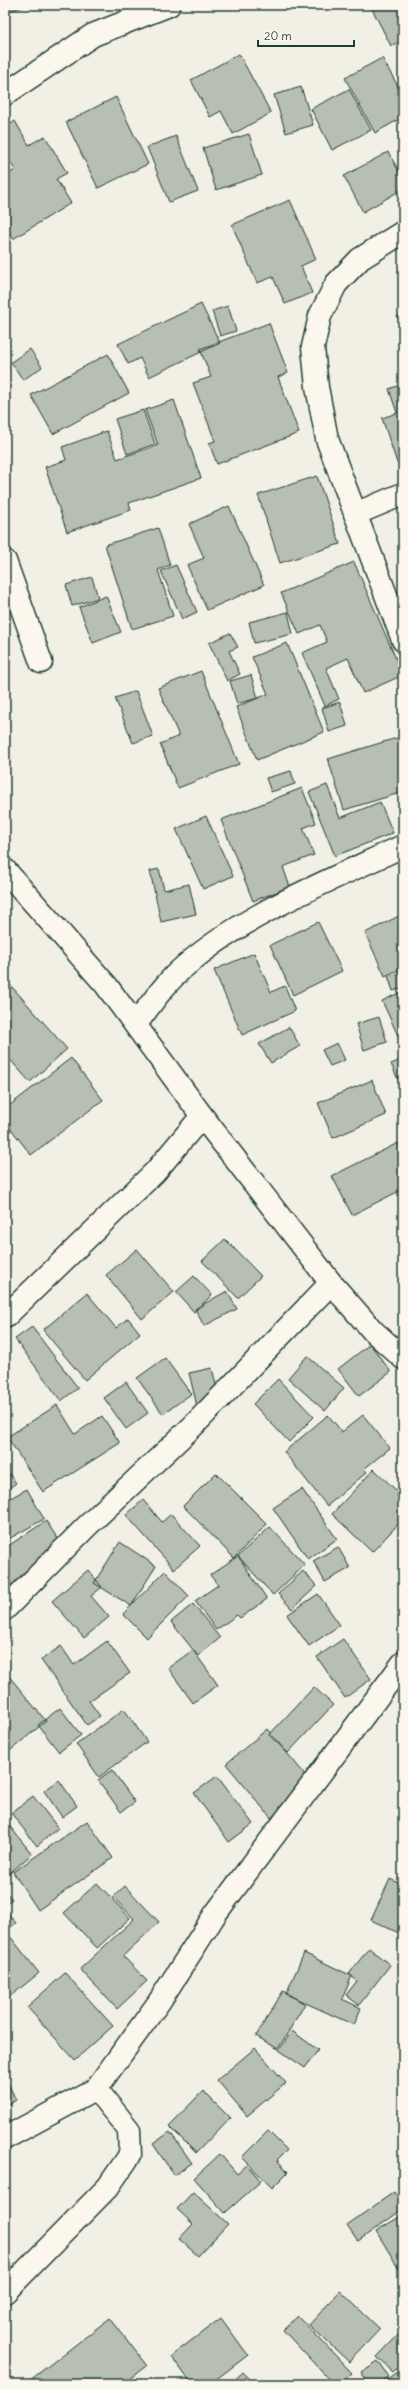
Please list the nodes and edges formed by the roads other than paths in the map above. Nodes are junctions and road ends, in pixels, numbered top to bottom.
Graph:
1 (169, 5) edge
2 (5, 94) edge
3 (403, 232) edge
4 (403, 494) edge
5 (355, 514) junction
6 (5, 562) edge
7 (403, 640) edge
8 (41, 662) dead end
9 (403, 846) edge
10 (5, 870) edge
11 (136, 1024) junction
12 (202, 1116) junction
13 (331, 1283) junction
14 (5, 1317) edge
15 (403, 1358) edge
16 (5, 1609) edge
17 (403, 1663) edge
18 (96, 2088) junction
19 (5, 2138) edge
20 (5, 2292) edge

1 - 2 street
3 - 5 street
4 - 5 street
5 - 7 street
6 - 8 street
9 - 11 street
10 - 11 street
11 - 12 street
12 - 13 street
12 - 14 street
13 - 15 street
13 - 16 street
17 - 18 street
18 - 19 street
18 - 20 street

